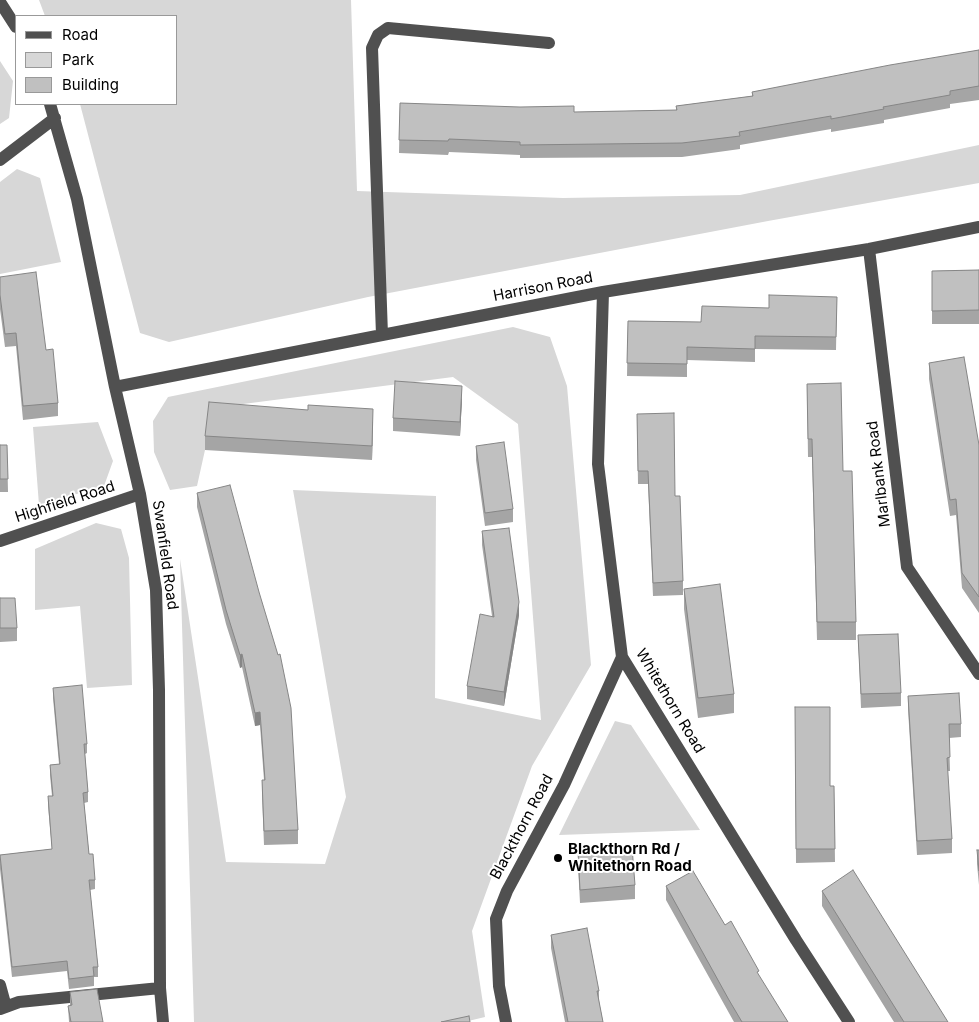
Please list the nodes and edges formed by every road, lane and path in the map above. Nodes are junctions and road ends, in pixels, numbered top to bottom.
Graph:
1 (0, 2) edge
2 (15, 25) edge
3 (549, 43) dead end
4 (50, 105) edge
5 (55, 118) junction
6 (0, 160) edge
7 (979, 227) edge
8 (869, 249) junction
9 (603, 292) junction
10 (382, 336) junction
11 (115, 387) junction
12 (140, 494) junction
13 (0, 541) edge
14 (622, 657) junction
15 (979, 674) edge
16 (0, 985) edge
17 (160, 988) junction
18 (3, 1008) edge
19 (163, 1022) edge
20 (506, 1022) edge
21 (849, 1022) edge

1 - 2 street
3 - 10 street
4 - 5 street, Swanfield Road
5 - 6 street
5 - 11 street, Swanfield Road
7 - 8 street, Harrison Road
8 - 9 street, Harrison Road
8 - 15 street, Marlbank Road
9 - 10 street, Harrison Road
9 - 14 street, Whitethorn Road
10 - 11 street, Harrison Road
11 - 12 street, Swanfield Road
12 - 13 street, Highfield Road
12 - 17 street, Swanfield Road
14 - 20 street, Blackthorn Road
14 - 21 street, Whitethorn Road
16 - 18 street
17 - 18 street
17 - 19 street, Swanfield Road

